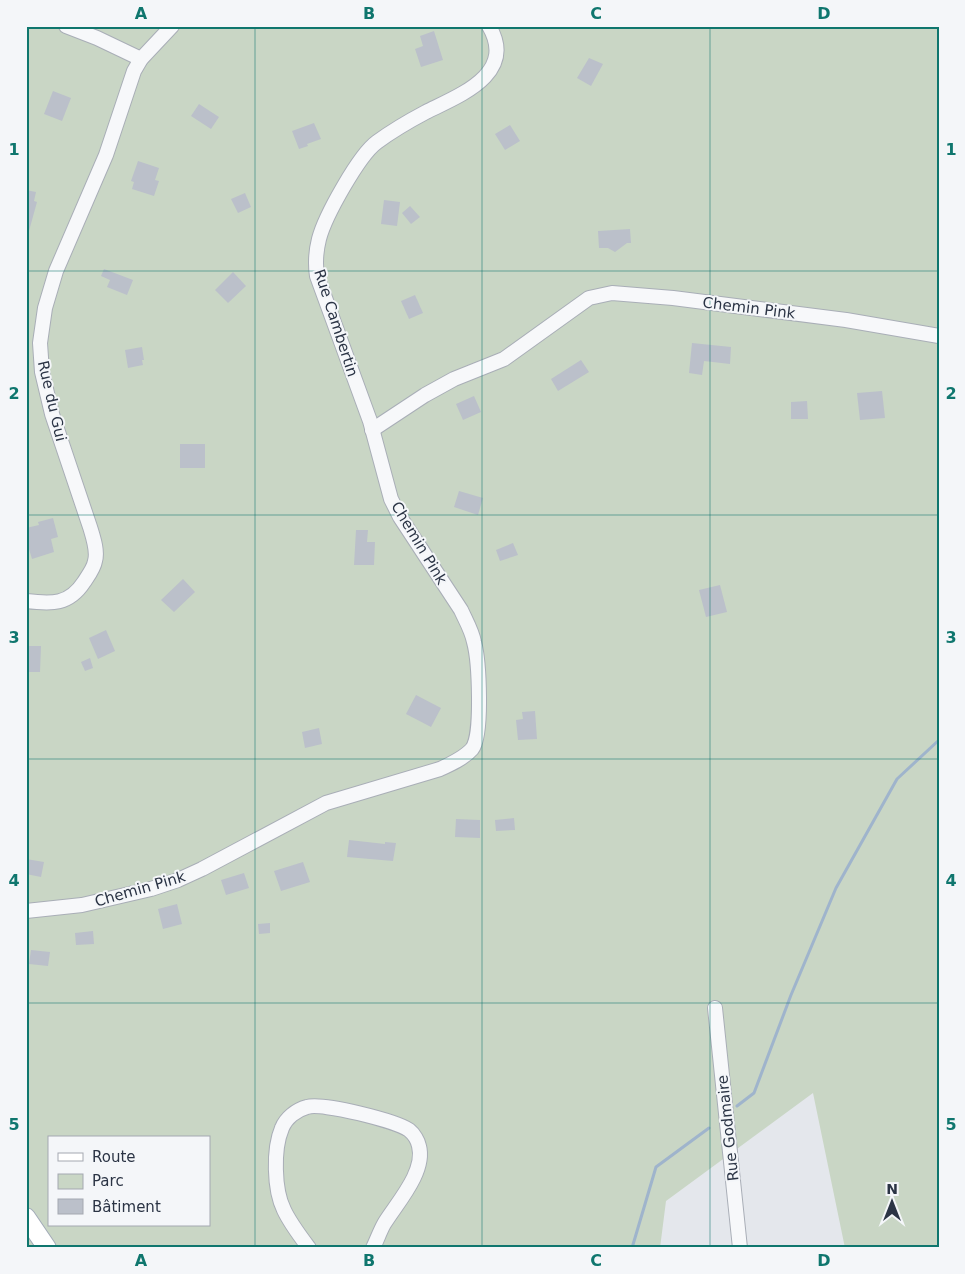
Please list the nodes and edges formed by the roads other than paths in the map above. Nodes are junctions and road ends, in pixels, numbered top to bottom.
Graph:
1 (66, 26) edge
2 (172, 26) edge
3 (489, 26) edge
4 (141, 59) junction
5 (939, 336) edge
6 (372, 430) junction
7 (26, 602) edge
8 (26, 911) edge
9 (716, 1008) dead end
10 (26, 1217) edge
11 (47, 1248) edge
12 (309, 1248) edge
13 (373, 1248) edge
14 (740, 1248) edge

1 - 4 street
2 - 4 street, Rue du Gui
3 - 6 street, Rue Cambertin
4 - 7 street, Rue du Gui
5 - 6 street, Chemin Pink
6 - 8 street, Chemin Pink
9 - 14 street, Rue Godmaire
10 - 11 main road
12 - 13 street

